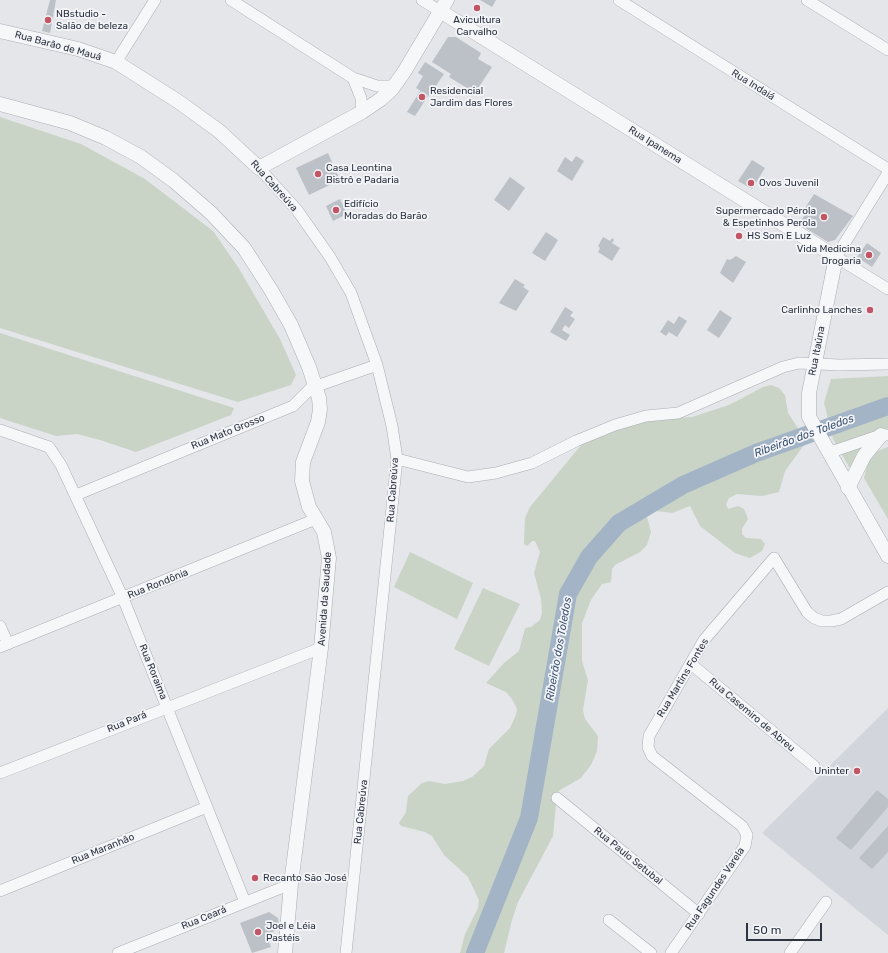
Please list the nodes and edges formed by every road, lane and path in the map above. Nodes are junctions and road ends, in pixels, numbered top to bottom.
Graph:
1 (155, 0) edge
2 (231, 0) edge
3 (422, 0) edge
4 (619, 0) edge
5 (807, 0) edge
6 (444, 6) edge
7 (0, 31) edge
8 (888, 50) edge
9 (116, 62) junction
10 (353, 78) junction
11 (394, 86) junction
12 (0, 104) edge
13 (362, 112) junction
14 (259, 168) junction
15 (888, 169) edge
16 (888, 173) edge
17 (836, 257) junction
18 (888, 289) edge
19 (815, 363) junction
20 (888, 364) edge
21 (377, 365) junction
22 (315, 387) junction
23 (0, 430) edge
24 (885, 435) edge
25 (826, 449) junction
26 (397, 459) junction
27 (848, 488) junction
28 (76, 495) junction
29 (316, 519) junction
30 (888, 556) edge
31 (888, 592) edge
32 (123, 598) junction
33 (0, 626) edge
34 (4, 645) edge
35 (321, 648) junction
36 (691, 664) junction
37 (167, 706) junction
38 (648, 747) joint
39 (814, 766) dead end
40 (0, 773) edge
41 (557, 798) dead end
42 (207, 807) junction
43 (291, 884) junction
44 (0, 890) edge
45 (245, 902) junction
46 (826, 902) dead end
47 (699, 914) junction
48 (609, 920) dead end
49 (118, 953) edge
50 (285, 953) edge
51 (346, 953) edge
52 (651, 953) edge
53 (671, 953) edge
54 (790, 953) edge

1 - 9 street
2 - 10 street
3 - 6 street, Rua Ipanema
4 - 15 street, Rua Indaiá
5 - 8 street
6 - 11 street
6 - 17 street, Rua Ipanema
7 - 9 street, Rua Barão de Mauá
9 - 14 street, Rua Cabreúva
10 - 11 street
10 - 13 street
11 - 13 street
12 - 22 street, Avenida da Saudade
13 - 14 street
14 - 21 street, Rua Cabreúva
16 - 17 street, Rua Itaúna
17 - 18 street, Rua Ipanema
17 - 19 street, Rua Itaúna
19 - 20 street
19 - 25 street, Rua Itaúna
19 - 26 street
21 - 22 street, Rua Mato Grosso
21 - 26 street, Rua Cabreúva
22 - 28 street, Rua Mato Grosso
22 - 29 street, Avenida da Saudade
23 - 28 street, Rua Roraima
24 - 25 street
24 - 27 street
25 - 27 street, Rua Itaúna
26 - 51 street, Rua Cabreúva
27 - 30 street, Rua Itaúna
28 - 32 street, Rua Roraima
29 - 32 street, Rua Rondônia
29 - 35 street, Avenida da Saudade
31 - 36 street, Rua Martins Fontes
32 - 34 street, Rua Rondônia
32 - 37 street, Rua Roraima
33 - 34 street
35 - 37 street, Rua Pará
35 - 43 street, Avenida da Saudade
36 - 38 street, Rua Martins Fontes
36 - 39 street, Rua Casemiro de Abreu
37 - 40 street, Rua Pará
37 - 42 street, Rua Roraima
38 - 47 street, Rua Fagundes Varela
41 - 47 street, Rua Paulo Setubal
42 - 44 street, Rua Maranhão
42 - 45 street, Rua Roraima
43 - 45 street, Rua Ceará
43 - 50 street, Avenida da Saudade
45 - 49 street, Rua Ceará
46 - 54 street
47 - 53 street, Rua Fagundes Varela
48 - 52 street

